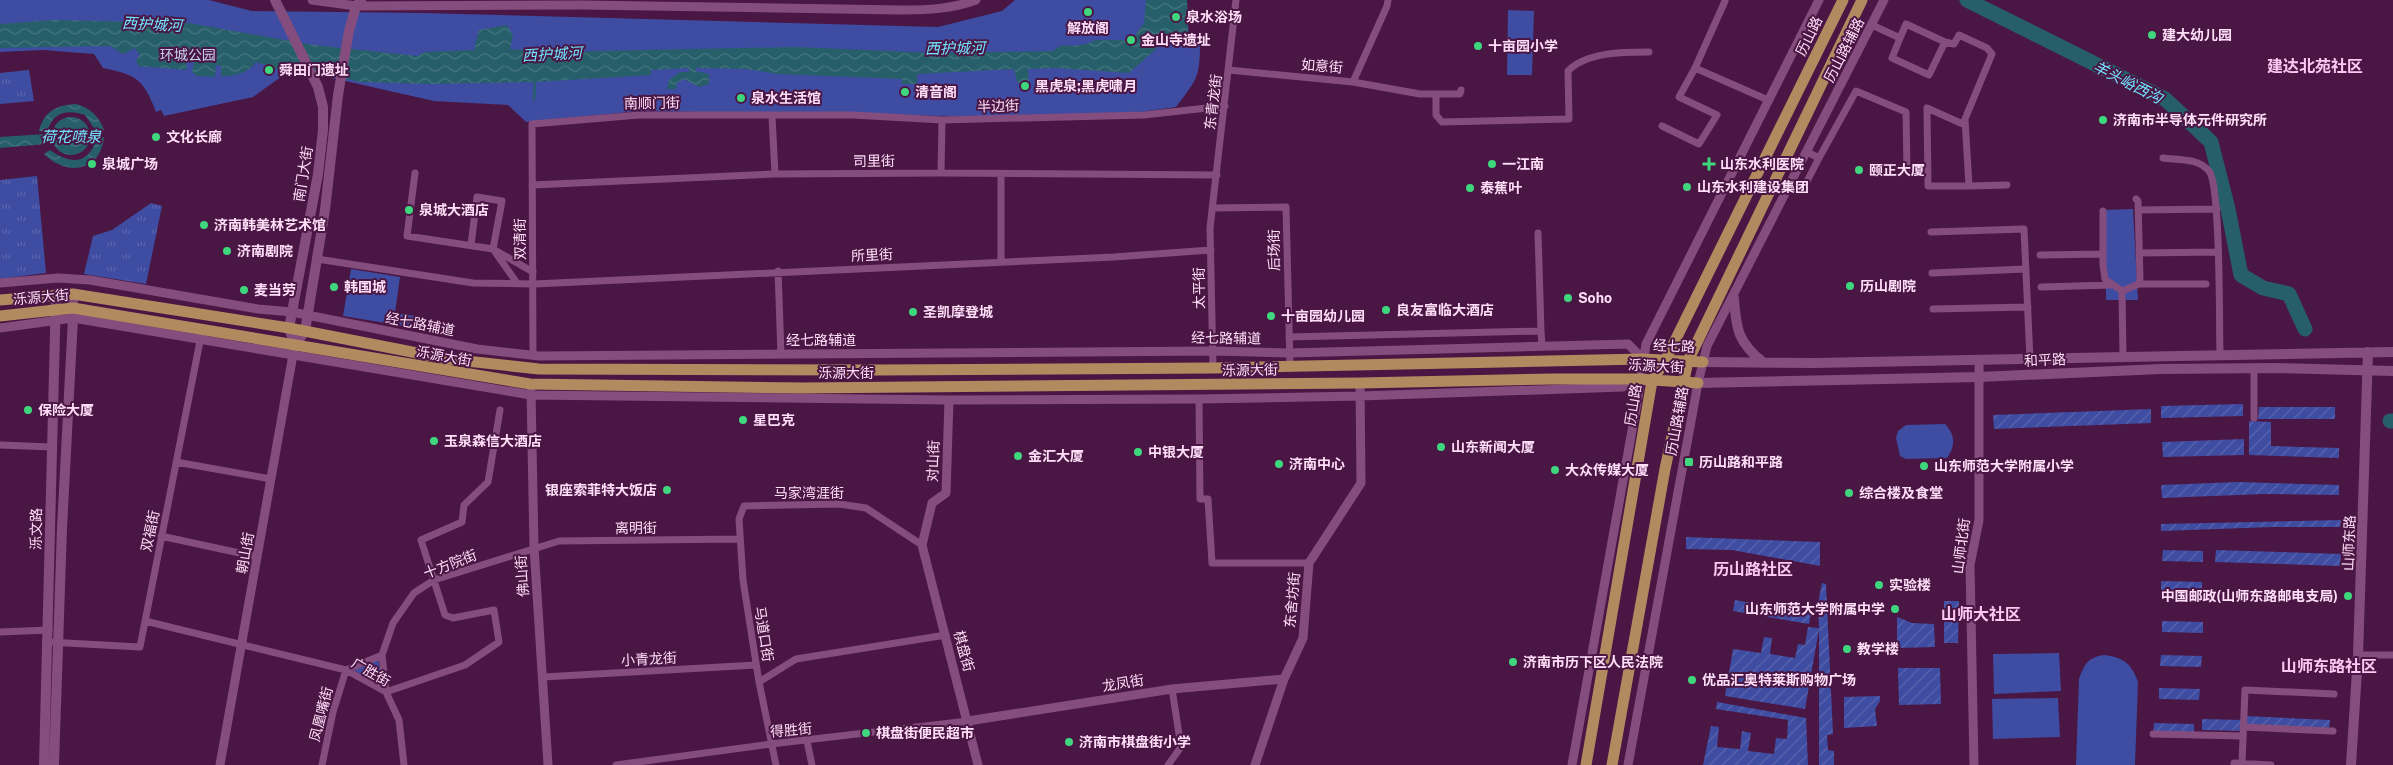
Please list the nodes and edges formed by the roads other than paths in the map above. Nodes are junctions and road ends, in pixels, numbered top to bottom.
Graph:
1 (275, 0) edge
2 (312, 0) edge
3 (976, 0) edge
4 (1236, 0) edge
5 (1388, 0) edge
6 (1818, 0) edge
7 (1844, 0) edge
8 (1862, 0) edge
9 (1884, 0) edge
10 (1725, 1) dead end
11 (359, 3) edge
12 (536, 3) edge
13 (1872, 25) junction
14 (1900, 38) junction
15 (1945, 42) junction
16 (1648, 52) dead end
17 (1695, 68) junction
18 (1229, 70) junction
19 (1353, 82) junction
20 (1460, 90) dead end
21 (1436, 94) junction
22 (1768, 100) junction
23 (1225, 106) junction
24 (772, 116) junction
25 (942, 120) junction
26 (532, 124) joint
27 (1965, 125) junction
28 (1662, 126) dead end
29 (1807, 152) junction
30 (1819, 158) junction
31 (2163, 158) dead end
32 (1907, 171) dead end
33 (415, 173) dead end
34 (941, 173) junction
35 (775, 174) junction
36 (1001, 174) junction
37 (1217, 175) junction
38 (532, 185) junction
39 (2008, 185) dead end
40 (1969, 186) junction
41 (1804, 187) dead end
42 (2136, 199) dead end
43 (1212, 208) junction
44 (2217, 209) junction
45 (2138, 210) junction
46 (2103, 211) dead end
47 (1931, 232) dead end
48 (1538, 233) dead end
49 (471, 245) junction
50 (493, 249) junction
51 (1211, 250) junction
52 (2218, 252) junction
53 (2103, 254) junction
54 (2139, 254) junction
55 (2040, 255) dead end
56 (317, 259) junction
57 (1001, 261) junction
58 (2026, 269) junction
59 (533, 272) junction
60 (778, 272) junction
61 (1932, 273) dead end
62 (0, 283) edge
63 (517, 283) junction
64 (534, 284) junction
65 (2139, 284) junction
66 (2206, 284) dead end
67 (2112, 285) junction
68 (2041, 287) dead end
69 (2122, 291) junction
70 (56, 294) junction
71 (73, 294) junction
72 (1734, 298) junction
73 (0, 300) edge
74 (2028, 307) junction
75 (1933, 309) dead end
76 (292, 312) junction
77 (73, 313) junction
78 (56, 314) junction
79 (0, 316) edge
80 (308, 317) junction
81 (0, 328) edge
82 (289, 328) junction
83 (305, 331) junction
84 (1540, 332) junction
85 (201, 335) junction
86 (1289, 337) junction
87 (1542, 346) junction
88 (294, 349) junction
89 (1213, 351) junction
90 (2368, 352) junction
91 (2393, 352) edge
92 (1288, 353) junction
93 (781, 354) junction
94 (2220, 354) junction
95 (533, 355) junction
96 (2123, 356) junction
97 (2030, 359) junction
98 (1643, 360) junction
99 (1979, 360) junction
100 (1665, 361) junction
101 (1688, 362) junction
102 (1703, 362) junction
103 (1764, 363) junction
104 (1290, 366) junction
105 (1213, 368) junction
106 (2254, 368) junction
107 (2368, 371) junction
108 (2393, 371) edge
109 (1979, 377) junction
110 (1639, 379) junction
111 (1652, 381) junction
112 (1684, 382) junction
113 (1698, 383) junction
114 (1360, 384) junction
115 (531, 390) junction
116 (1360, 396) junction
117 (1199, 399) junction
118 (949, 400) junction
119 (500, 410) dead end
120 (2254, 418) dead end
121 (0, 445) edge
122 (52, 447) junction
123 (176, 462) junction
124 (272, 479) junction
125 (744, 506) joint
126 (161, 536) junction
127 (739, 538) junction
128 (922, 545) junction
129 (534, 547) junction
130 (258, 557) junction
131 (1309, 563) junction
132 (434, 580) junction
133 (145, 621) junction
134 (49, 630) junction
135 (0, 632) edge
136 (946, 635) junction
137 (53, 642) junction
138 (242, 645) junction
139 (382, 655) junction
140 (2358, 655) junction
141 (2393, 655) edge
142 (756, 665) junction
143 (346, 670) junction
144 (542, 677) junction
145 (1284, 679) junction
146 (758, 682) junction
147 (1172, 689) junction
148 (386, 692) junction
149 (2334, 694) dead end
150 (968, 721) junction
151 (2244, 727) junction
152 (2333, 731) dead end
153 (2153, 734) dead end
154 (2243, 736) junction
155 (806, 741) junction
156 (771, 744) junction
157 (2238, 764) edge
158 (44, 765) edge
159 (54, 765) edge
160 (220, 765) edge
161 (322, 765) edge
162 (404, 765) edge
163 (548, 765) edge
164 (616, 765) edge
165 (776, 765) edge
166 (812, 765) edge
167 (978, 765) edge
168 (1168, 765) edge
169 (1256, 765) edge
170 (1572, 765) edge
171 (1586, 765) edge
172 (1612, 765) edge
173 (1628, 765) edge
174 (1974, 765) edge
175 (2271, 765) edge
176 (2351, 765) edge

1 - 76 main road, 南门大街
2 - 11 street
3 - 12 street
4 - 18 street, 东青龙街
5 - 19 street, 如意街
6 - 22 street
7 - 100 main road, 历山路
8 - 101 main road
9 - 13 street, 历山路辅路
10 - 17 street
11 - 12 street
11 - 56 main road, 南门大街
13 - 14 street
13 - 29 street, 历山路辅路
14 - 15 street
14 - 15 street
15 - 27 street
16 - 21 street
17 - 22 street
17 - 28 street
18 - 19 street, 如意街
18 - 23 street, 东青龙街
19 - 21 street
20 - 21 street
22 - 98 street
23 - 25 street, 半边街
23 - 37 street, 东青龙街
24 - 25 street, 半边街
24 - 26 street, 南顺门街
24 - 35 street
25 - 34 street
26 - 38 street, 双清街
27 - 40 street
27 - 40 street
29 - 30 street
29 - 72 street, 历山路辅路
30 - 32 street
30 - 41 street
31 - 44 street
33 - 49 street
34 - 35 street, 司里街
34 - 36 street, 司里街
35 - 38 street, 司里街
36 - 37 street, 司里街
36 - 57 street
37 - 43 street, 东青龙街
38 - 59 street, 双清街
39 - 40 street
42 - 45 street
43 - 51 street, 太平街
43 - 86 street, 后场街
44 - 45 street
44 - 52 street
45 - 54 street
46 - 53 street
47 - 58 street
48 - 84 street
49 - 50 street
49 - 50 street
50 - 59 street
50 - 63 street
51 - 57 street, 所里街
51 - 89 street, 太平街
52 - 54 street
52 - 94 street
53 - 55 street
53 - 67 street
54 - 65 street
56 - 63 street, 所里街
56 - 80 main road, 南门大街
57 - 60 street, 所里街
58 - 61 street
58 - 74 street
59 - 64 street, 双清街
60 - 64 street, 所里街
60 - 93 street
62 - 76 street, 经七路辅道
63 - 64 street, 所里街
64 - 95 street, 双清街
65 - 66 street
65 - 69 street
67 - 68 street
67 - 69 street
69 - 96 street
70 - 71 main road, 泺源大街
70 - 73 main road, 泺源大街
70 - 78 main road, 泺文路
71 - 77 main road, 泺文路
71 - 82 main road, 泺源大街
72 - 102 street, 历山路辅路
72 - 103 main road
74 - 75 street
74 - 97 street
76 - 80 street, 经七路辅道
76 - 82 main road, 南门大街
77 - 78 main road, 泺源大街
77 - 85 main road, 泺源大街
77 - 137 main road, 泺文路
78 - 79 main road, 泺源大街
78 - 81 street
78 - 122 main road, 泺文路
80 - 83 main road, 南门大街
80 - 95 street, 经七路辅道
82 - 83 main road, 泺源大街
82 - 88 main road
83 - 88 main road, 南门大街
83 - 105 main road, 泺源大街
84 - 86 street
84 - 87 street
85 - 88 main road, 泺源大街
85 - 123 street, 双福街
86 - 92 street, 后场街
87 - 92 street, 经七路辅道
87 - 98 street, 经七路辅道
88 - 115 main road, 泺源大街
88 - 124 street, 朝山街
89 - 92 street, 经七路辅道
89 - 93 street, 经七路辅道
89 - 105 street, 太平街
90 - 91 main road, 和平路
90 - 94 main road, 和平路
90 - 107 main road, 山师东路
92 - 104 street, 后场街
93 - 95 street, 经七路辅道
94 - 96 main road, 和平路
96 - 97 main road, 和平路
97 - 99 main road, 和平路
98 - 100 main road, 经七路
98 - 104 main road, 泺源大街
98 - 110 street
99 - 103 main road, 和平路
99 - 109 street, 山师北街
100 - 101 main road, 经七路
100 - 111 main road, 历山路
101 - 102 main road, 经七路
101 - 112 main road
102 - 103 main road, 和平路
102 - 113 street, 历山路辅路
104 - 105 main road, 泺源大街
106 - 107 main road, 和平路
106 - 109 main road, 和平路
106 - 120 street
107 - 108 main road, 和平路
107 - 140 main road, 山师东路
109 - 113 main road, 和平路
109 - 174 street, 山师北街
110 - 111 main road, 泺源大街
110 - 114 main road, 泺源大街
110 - 116 street
110 - 170 street
111 - 112 main road, 泺源大街
111 - 171 main road, 历山路
112 - 113 main road, 泺源大街
112 - 172 main road
113 - 173 street, 历山路辅路
114 - 115 main road, 泺源大街
114 - 116 street, 东舍坊街
115 - 118 street
115 - 129 street, 佛山街
116 - 117 street
116 - 131 street, 东舍坊街
117 - 118 street
117 - 131 street
118 - 128 street, 对山街
119 - 132 street
121 - 122 street
122 - 134 main road, 泺文路
123 - 124 street
123 - 126 street, 双福街
124 - 130 street, 朝山街
125 - 127 street, 马道口街
125 - 128 street, 马家湾涯街
126 - 130 street
126 - 133 street, 双福街
127 - 129 street, 离明街
127 - 142 street, 马道口街
128 - 136 street, 棋盘街
129 - 132 street, 十方院街
129 - 144 street, 佛山街
130 - 138 street, 朝山街
131 - 145 street, 东舍坊街
132 - 139 street, 十方院街
132 - 148 street
133 - 137 street, 双福街
133 - 138 street, 广胜街
134 - 135 street
134 - 137 main road, 泺文路
136 - 146 street
136 - 150 street, 棋盘街
137 - 158 main road, 泺文路
137 - 159 main road, 泺文路
138 - 143 street, 广胜街
138 - 160 street, 朝山街
139 - 143 street
139 - 148 street, 十方院街
140 - 141 street
140 - 176 main road, 山师东路
142 - 144 street, 小青龙街
142 - 146 street, 马道口街
143 - 148 street, 广胜街
143 - 161 street, 凤凰嘴街
144 - 163 street, 佛山街
145 - 147 street, 龙凤街
145 - 169 street, 东舍坊街
146 - 156 street, 马道口街
147 - 150 street, 龙凤街
147 - 168 street
148 - 162 street, 广胜街
149 - 151 street
150 - 155 street, 得胜街
150 - 167 street, 棋盘街
151 - 152 street
151 - 154 street
153 - 154 street
154 - 157 street
155 - 156 street, 得胜街
155 - 166 street
156 - 164 street, 得胜街
156 - 165 street, 马道口街
157 - 175 street

